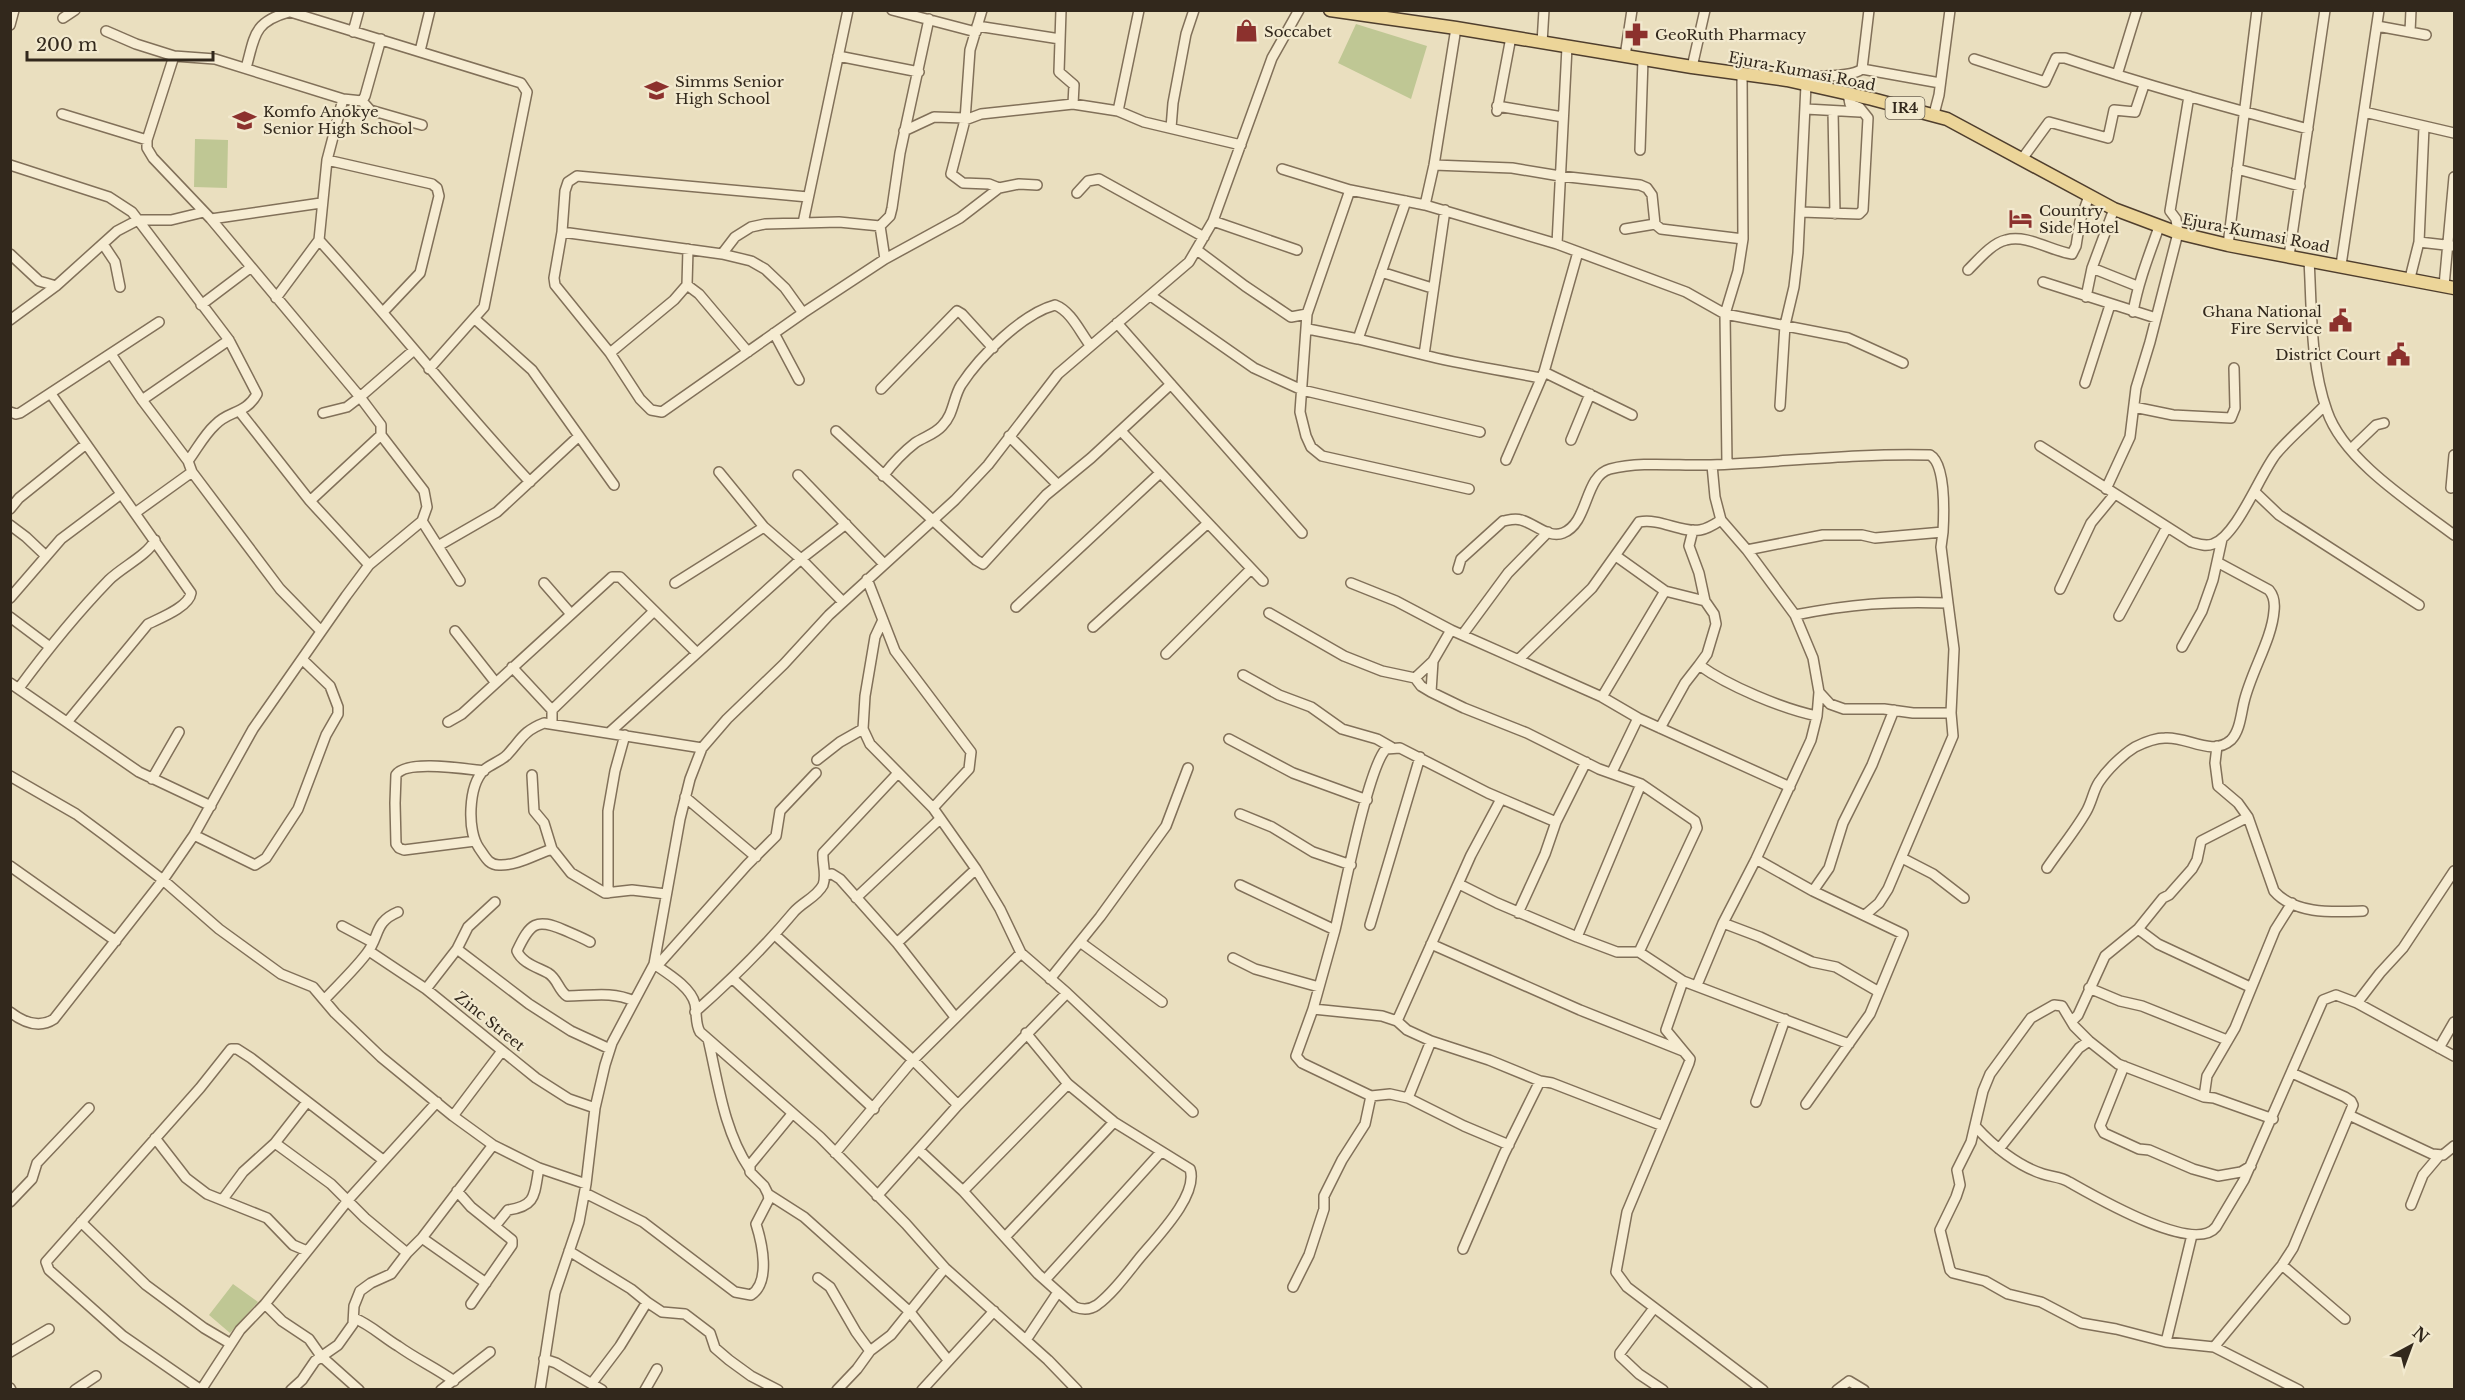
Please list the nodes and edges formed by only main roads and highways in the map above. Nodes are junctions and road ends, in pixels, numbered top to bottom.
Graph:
1 (1332, 11) edge
2 (2449, 287) edge

1 - 2 main road, Ejura-Kumasi Road / IR4

